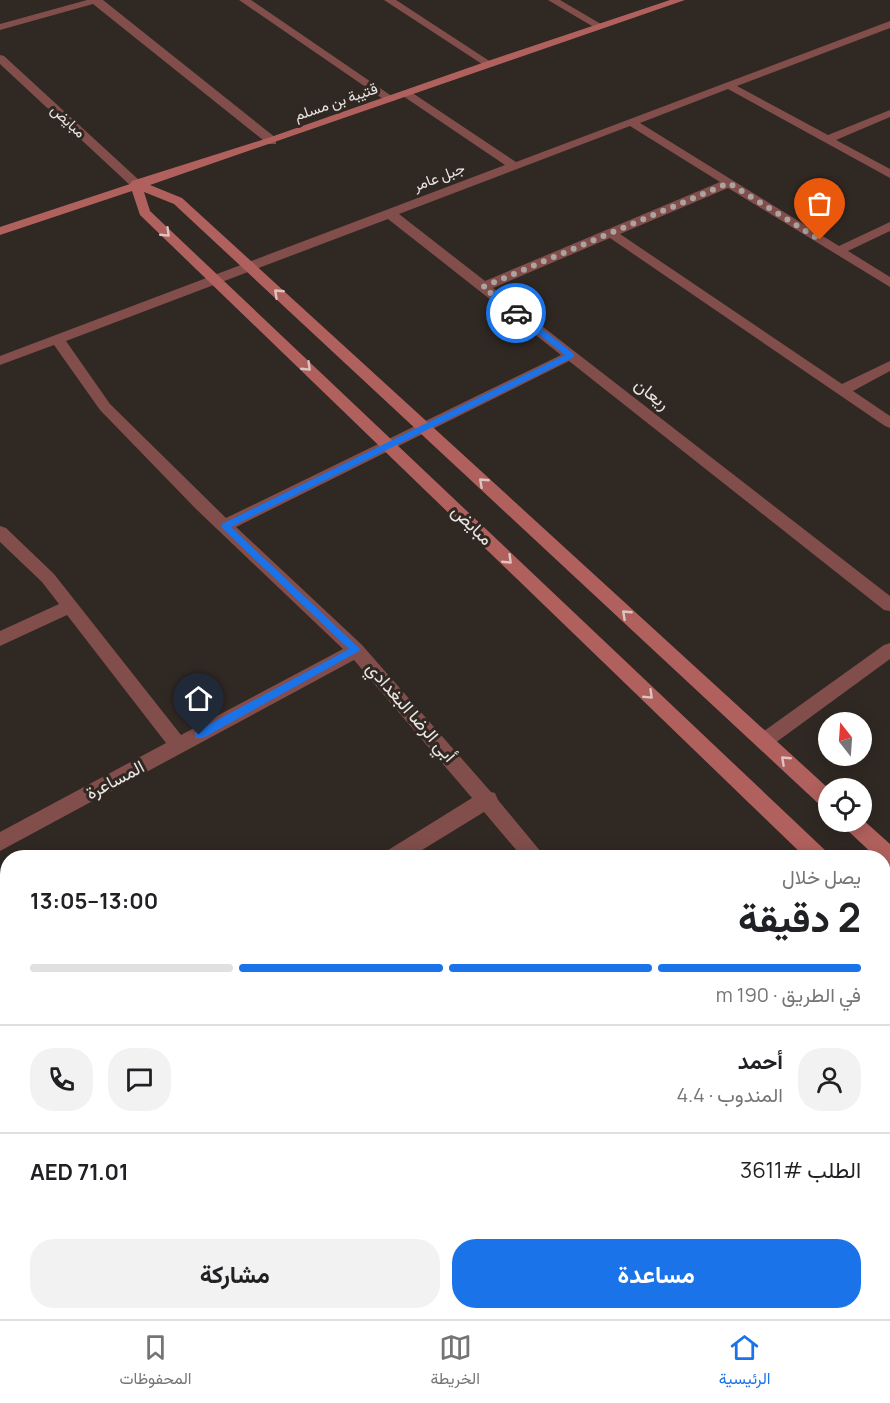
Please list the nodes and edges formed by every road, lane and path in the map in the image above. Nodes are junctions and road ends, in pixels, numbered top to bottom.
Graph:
1 (95, 0) edge
2 (244, 0) edge
3 (389, 0) edge
4 (553, 0) edge
5 (680, 0) edge
6 (890, 24) edge
7 (0, 27) edge
8 (600, 27) junction
9 (0, 58) edge
10 (489, 64) junction
11 (728, 85) junction
12 (407, 94) junction
13 (390, 99) junction
14 (890, 113) edge
15 (631, 122) junction
16 (828, 140) junction
17 (272, 141) junction
18 (514, 166) junction
19 (890, 174) edge
20 (729, 183) junction
21 (136, 184) junction
22 (389, 213) junction
23 (890, 226) edge
24 (0, 231) edge
25 (611, 233) junction
26 (838, 251) junction
27 (249, 266) junction
28 (215, 279) junction
29 (890, 284) edge
30 (483, 287) junction
31 (57, 339) junction
32 (571, 356) junction
33 (0, 361) edge
34 (890, 365) edge
35 (842, 390) junction
36 (890, 423) edge
37 (424, 428) junction
38 (388, 446) junction
39 (225, 526) junction
40 (0, 532) edge
41 (890, 605) edge
42 (70, 606) junction
43 (0, 639) edge
44 (356, 650) junction
45 (890, 650) edge
46 (764, 741) junction
47 (179, 746) junction
48 (818, 791) edge
49 (488, 799) junction
50 (863, 832) edge
51 (0, 842) edge
52 (405, 850) edge
53 (529, 850) edge
54 (812, 850) edge
55 (882, 850) edge

1 - 7 street
1 - 17 street
2 - 13 street
3 - 10 street
4 - 8 street
5 - 8 street, قتيبة بن مسلم
6 - 11 street, جبل عامر
8 - 10 street, قتيبة بن مسلم
9 - 21 street, مبايض
10 - 12 street, قتيبة بن مسلم
11 - 15 street, جبل عامر
11 - 16 street
12 - 13 street, قتيبة بن مسلم
12 - 18 street
13 - 17 street, قتيبة بن مسلم
14 - 16 street
15 - 18 street, جبل عامر
15 - 20 street
16 - 19 street
17 - 21 street, قتيبة بن مسلم
18 - 22 street, جبل عامر
20 - 25 street
20 - 26 street
21 - 24 street, قتيبة بن مسلم
21 - 27 street, مبايض
21 -> 28 street, مبايض
22 - 27 street, جبل عامر
22 - 30 street, ريعان
23 - 26 street
25 - 30 street
25 - 35 street
26 - 29 street
27 - 28 street, جبل عامر
37 -> 27 street, مبايض
28 - 31 street, جبل عامر
28 -> 38 street, مبايض
30 - 32 street, ريعان
31 - 33 street, جبل عامر
31 - 39 street, أبي الرضا البغدادي
32 - 37 street
32 - 41 street, ريعان
34 - 35 street
35 - 36 street
37 - 38 street
46 -> 37 street, مبايض
38 - 39 street
38 -> 54 street, مبايض
39 - 44 street, أبي الرضا البغدادي
40 - 42 street
42 - 43 street
42 - 47 street
44 - 47 street, المساعرة
44 - 49 street, أبي الرضا البغدادي
45 - 46 street
48 -> 46 street, مبايض
47 - 51 street, المساعرة
49 - 52 street
49 - 53 street, أبي الرضا البغدادي
50 - 55 street

